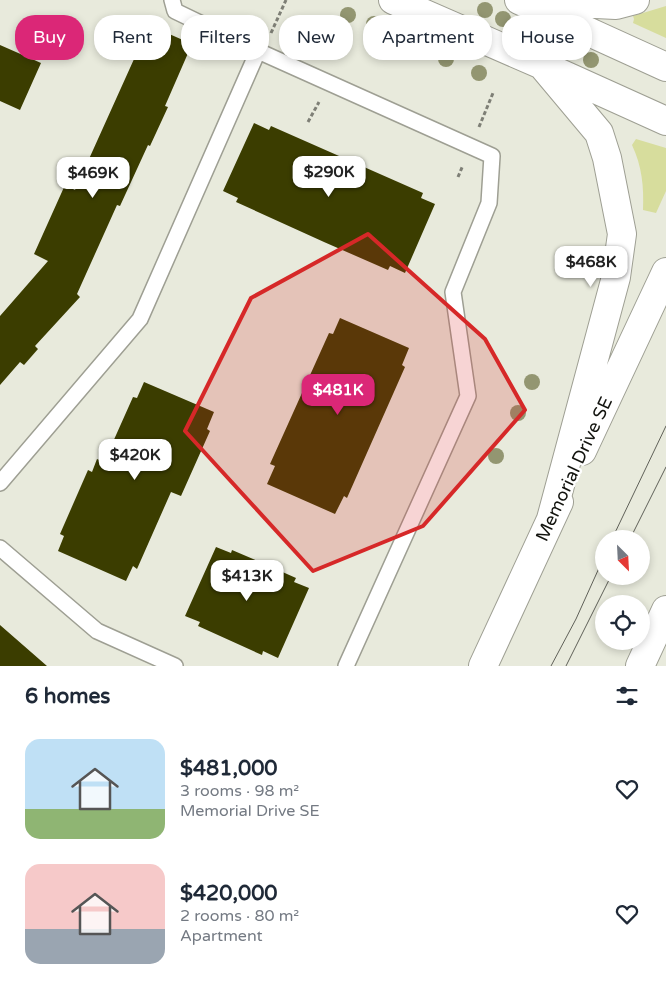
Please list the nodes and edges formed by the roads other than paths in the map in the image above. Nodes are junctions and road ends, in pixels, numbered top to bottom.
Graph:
1 (172, 0) edge
2 (393, 0) edge
3 (519, 0) edge
4 (635, 0) edge
5 (183, 15) edge
6 (269, 57) edge
7 (254, 60) edge
8 (542, 65) junction
9 (666, 67) edge
10 (666, 121) edge
11 (666, 272) edge
12 (0, 482) edge
13 (551, 519) junction
14 (0, 548) edge
15 (663, 622) edge
16 (175, 666) edge
17 (346, 666) edge
18 (483, 666) edge
19 (640, 666) edge

1 - 5 lane
2 - 8 main road
3 - 4 main road
3 - 9 main road
6 - 17 lane
7 - 12 lane
8 - 10 main road
8 - 13 main road
11 - 13 main road, Memorial Drive SE
13 - 18 main road, Memorial Drive SE
14 - 16 lane
15 - 19 main road

